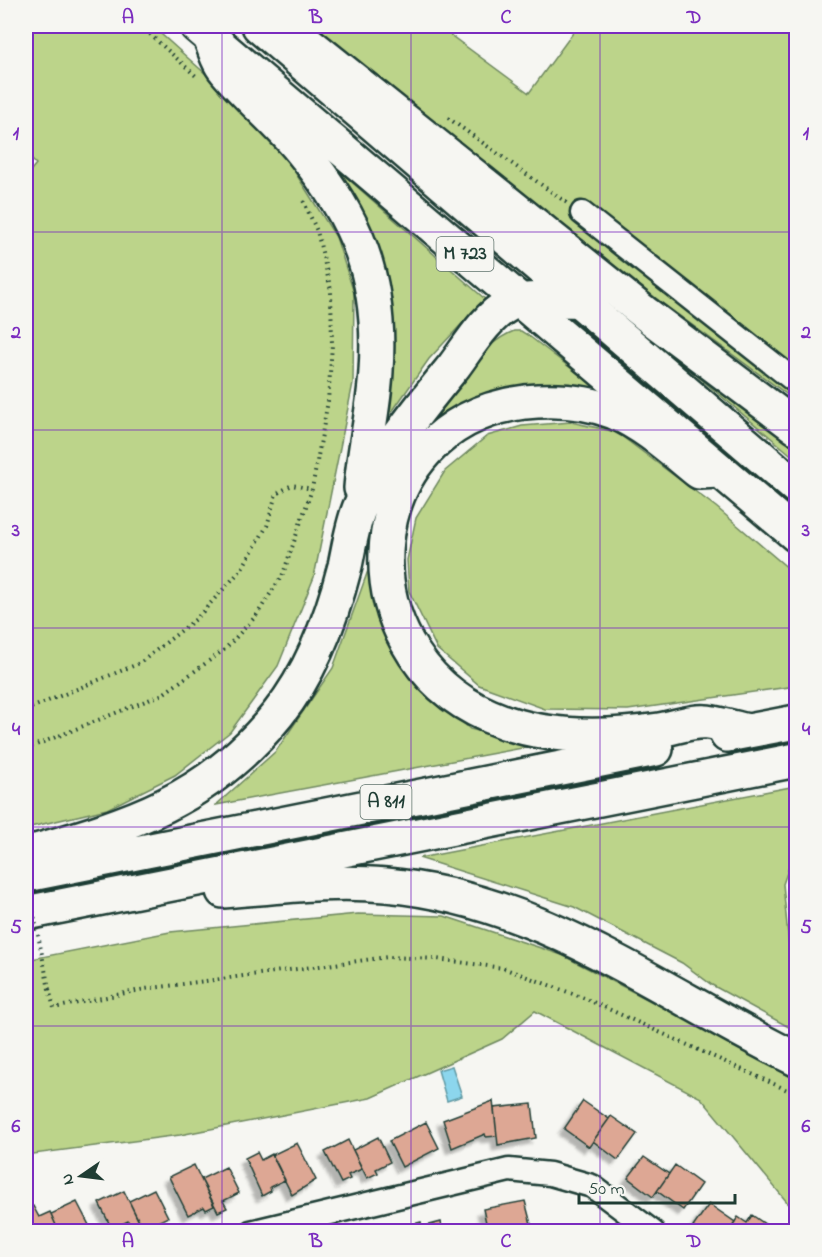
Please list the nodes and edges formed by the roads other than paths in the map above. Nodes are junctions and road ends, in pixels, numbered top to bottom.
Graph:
1 (203, 31) edge
2 (266, 31) edge
3 (582, 213) road end
4 (580, 300) junction
5 (522, 303) junction
6 (796, 382) edge
7 (796, 427) edge
8 (720, 471) junction
9 (796, 487) edge
10 (360, 507) junction
11 (796, 536) edge
12 (796, 722) edge
13 (748, 731) junction
14 (796, 760) edge
15 (26, 854) edge
16 (26, 876) edge
17 (188, 879) junction
18 (26, 913) edge
19 (796, 1059) edge
20 (251, 1232) edge
21 (653, 1232) edge

1 - 5 main road, M 723
1 - 10 main road
2 - 4 main road, M 723
2 - 7 main road
3 - 6 street
4 - 5 main road
4 - 9 main road, M 723
5 - 8 main road, M 723
5 - 10 main road
8 - 11 main road, M 723
8 - 13 main road
10 - 15 main road
12 - 13 main road, A 811
13 - 16 main road, A 811
14 - 17 main road, A 811
17 - 18 main road, A 811
17 - 19 main road
20 - 21 street

